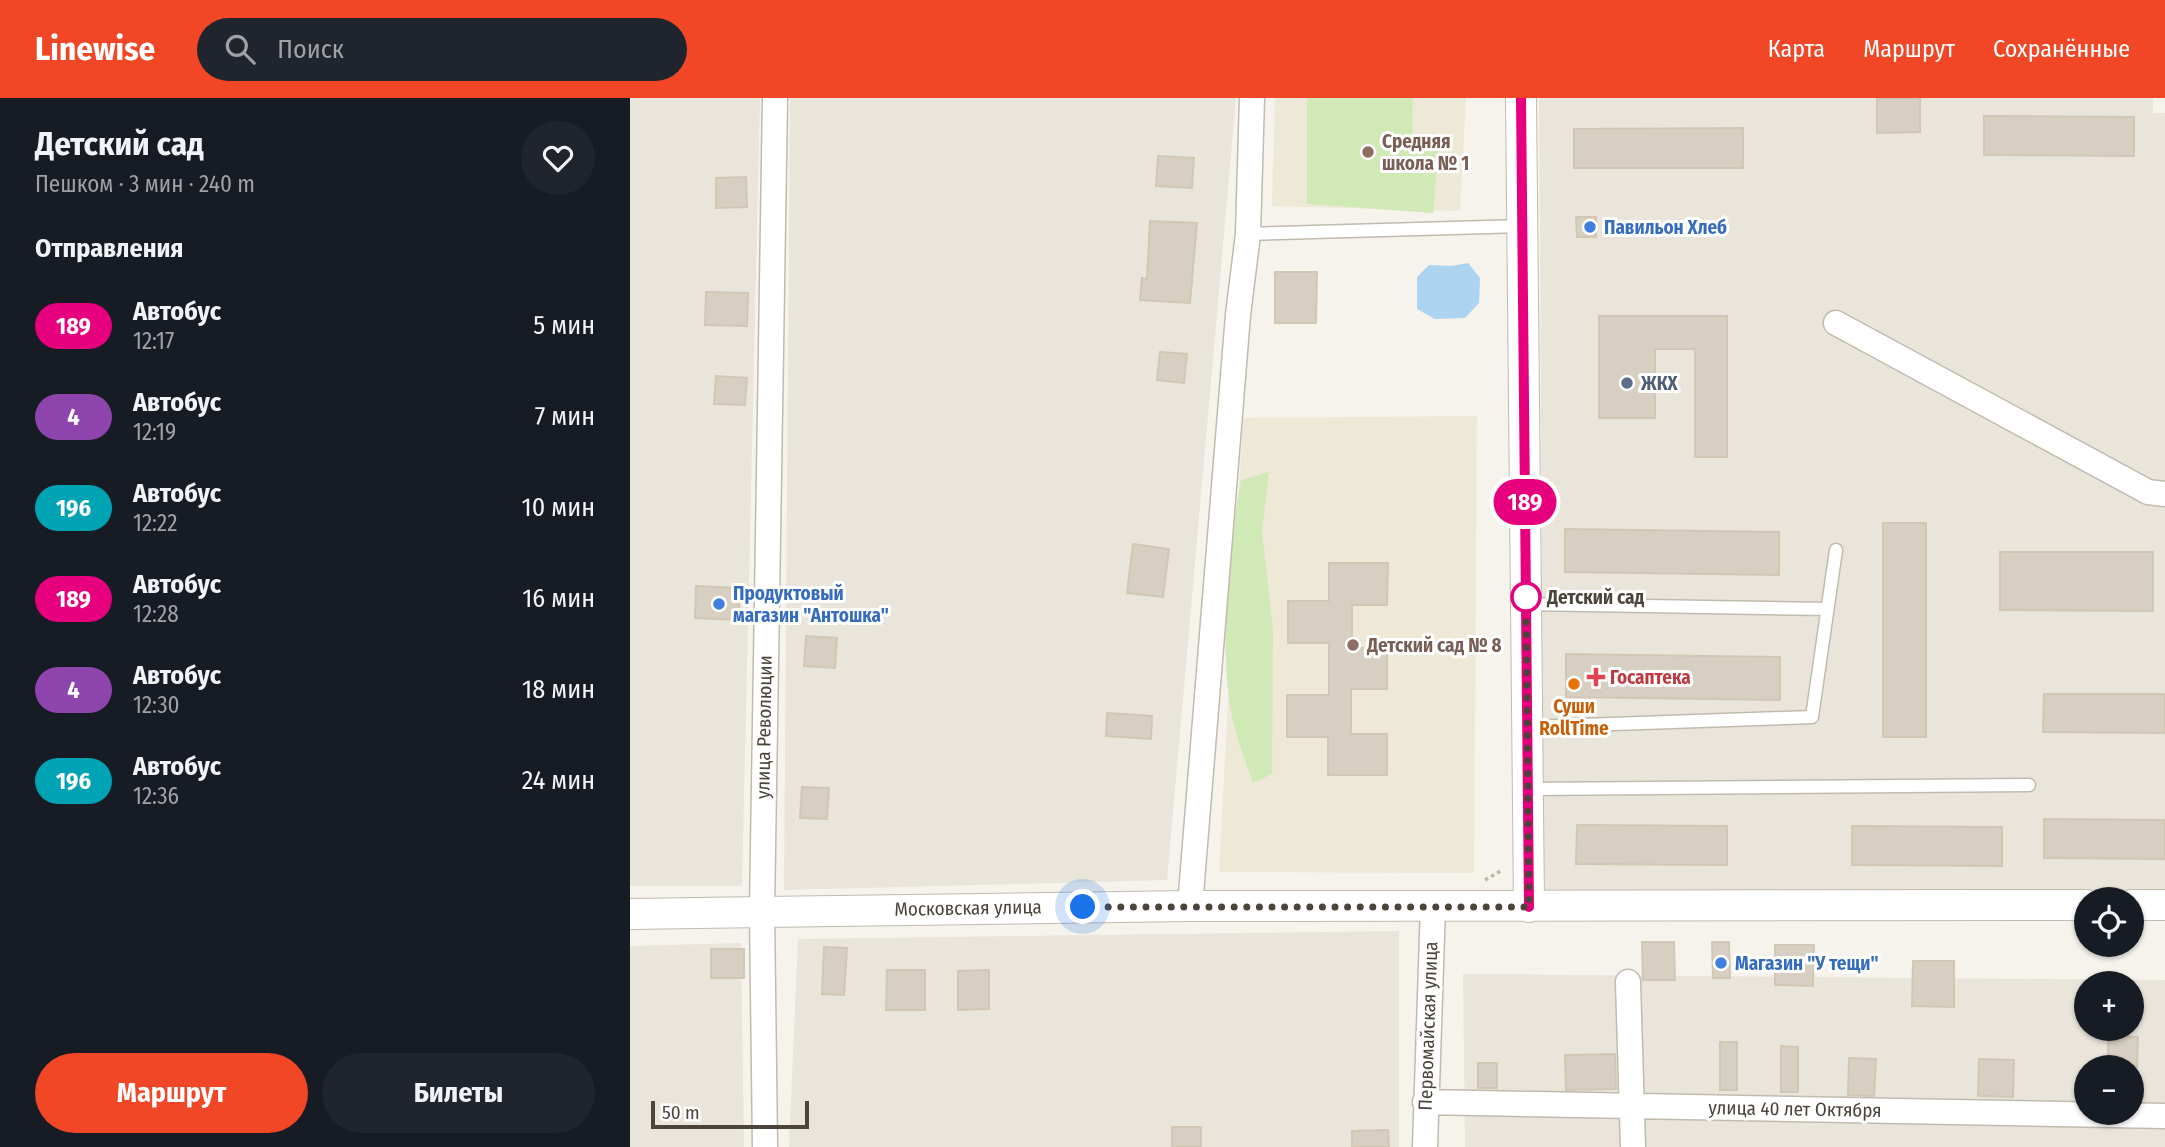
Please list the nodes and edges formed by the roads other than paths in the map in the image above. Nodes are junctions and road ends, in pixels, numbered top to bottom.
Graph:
1 (775, 98) edge
2 (1252, 98) edge
3 (1521, 98) edge
4 (1522, 226) junction
5 (1248, 234) junction
6 (1836, 323) dead end
7 (2165, 494) edge
8 (1836, 550) dead end
9 (1526, 604) junction
10 (1827, 609) junction
11 (1528, 727) junction
12 (2029, 785) dead end
13 (1528, 789) junction
14 (1433, 905) junction
15 (2074, 905) edge
16 (2144, 905) edge
17 (2165, 905) edge
18 (1190, 906) junction
19 (1529, 907) junction
20 (762, 911) junction
21 (630, 914) edge
22 (1628, 982) dead end
23 (1425, 1102) junction
24 (1631, 1106) junction
25 (2165, 1116) edge
26 (765, 1147) edge
27 (1424, 1147) edge
28 (1633, 1147) edge

1 - 20 street, улица Революции
2 - 5 street
3 - 4 street
4 - 5 lane
4 - 9 street
5 - 18 street
6 - 7 street
8 - 10 lane
9 - 10 lane
9 - 11 street
10 - 11 lane
11 - 13 street
12 - 13 lane
13 - 19 street
14 - 18 street, Московская улица
14 - 19 street, Московская улица
14 - 23 street, Первомайская улица
15 - 19 street, Московская улица
16 - 17 street
18 - 20 street, Московская улица
20 - 21 street, Московская улица
20 - 26 street, улица Революции
22 - 24 street
23 - 24 street, улица 40 лет Октября
23 - 27 street, Первомайская улица
24 - 25 street, улица 40 лет Октября
24 - 28 street

